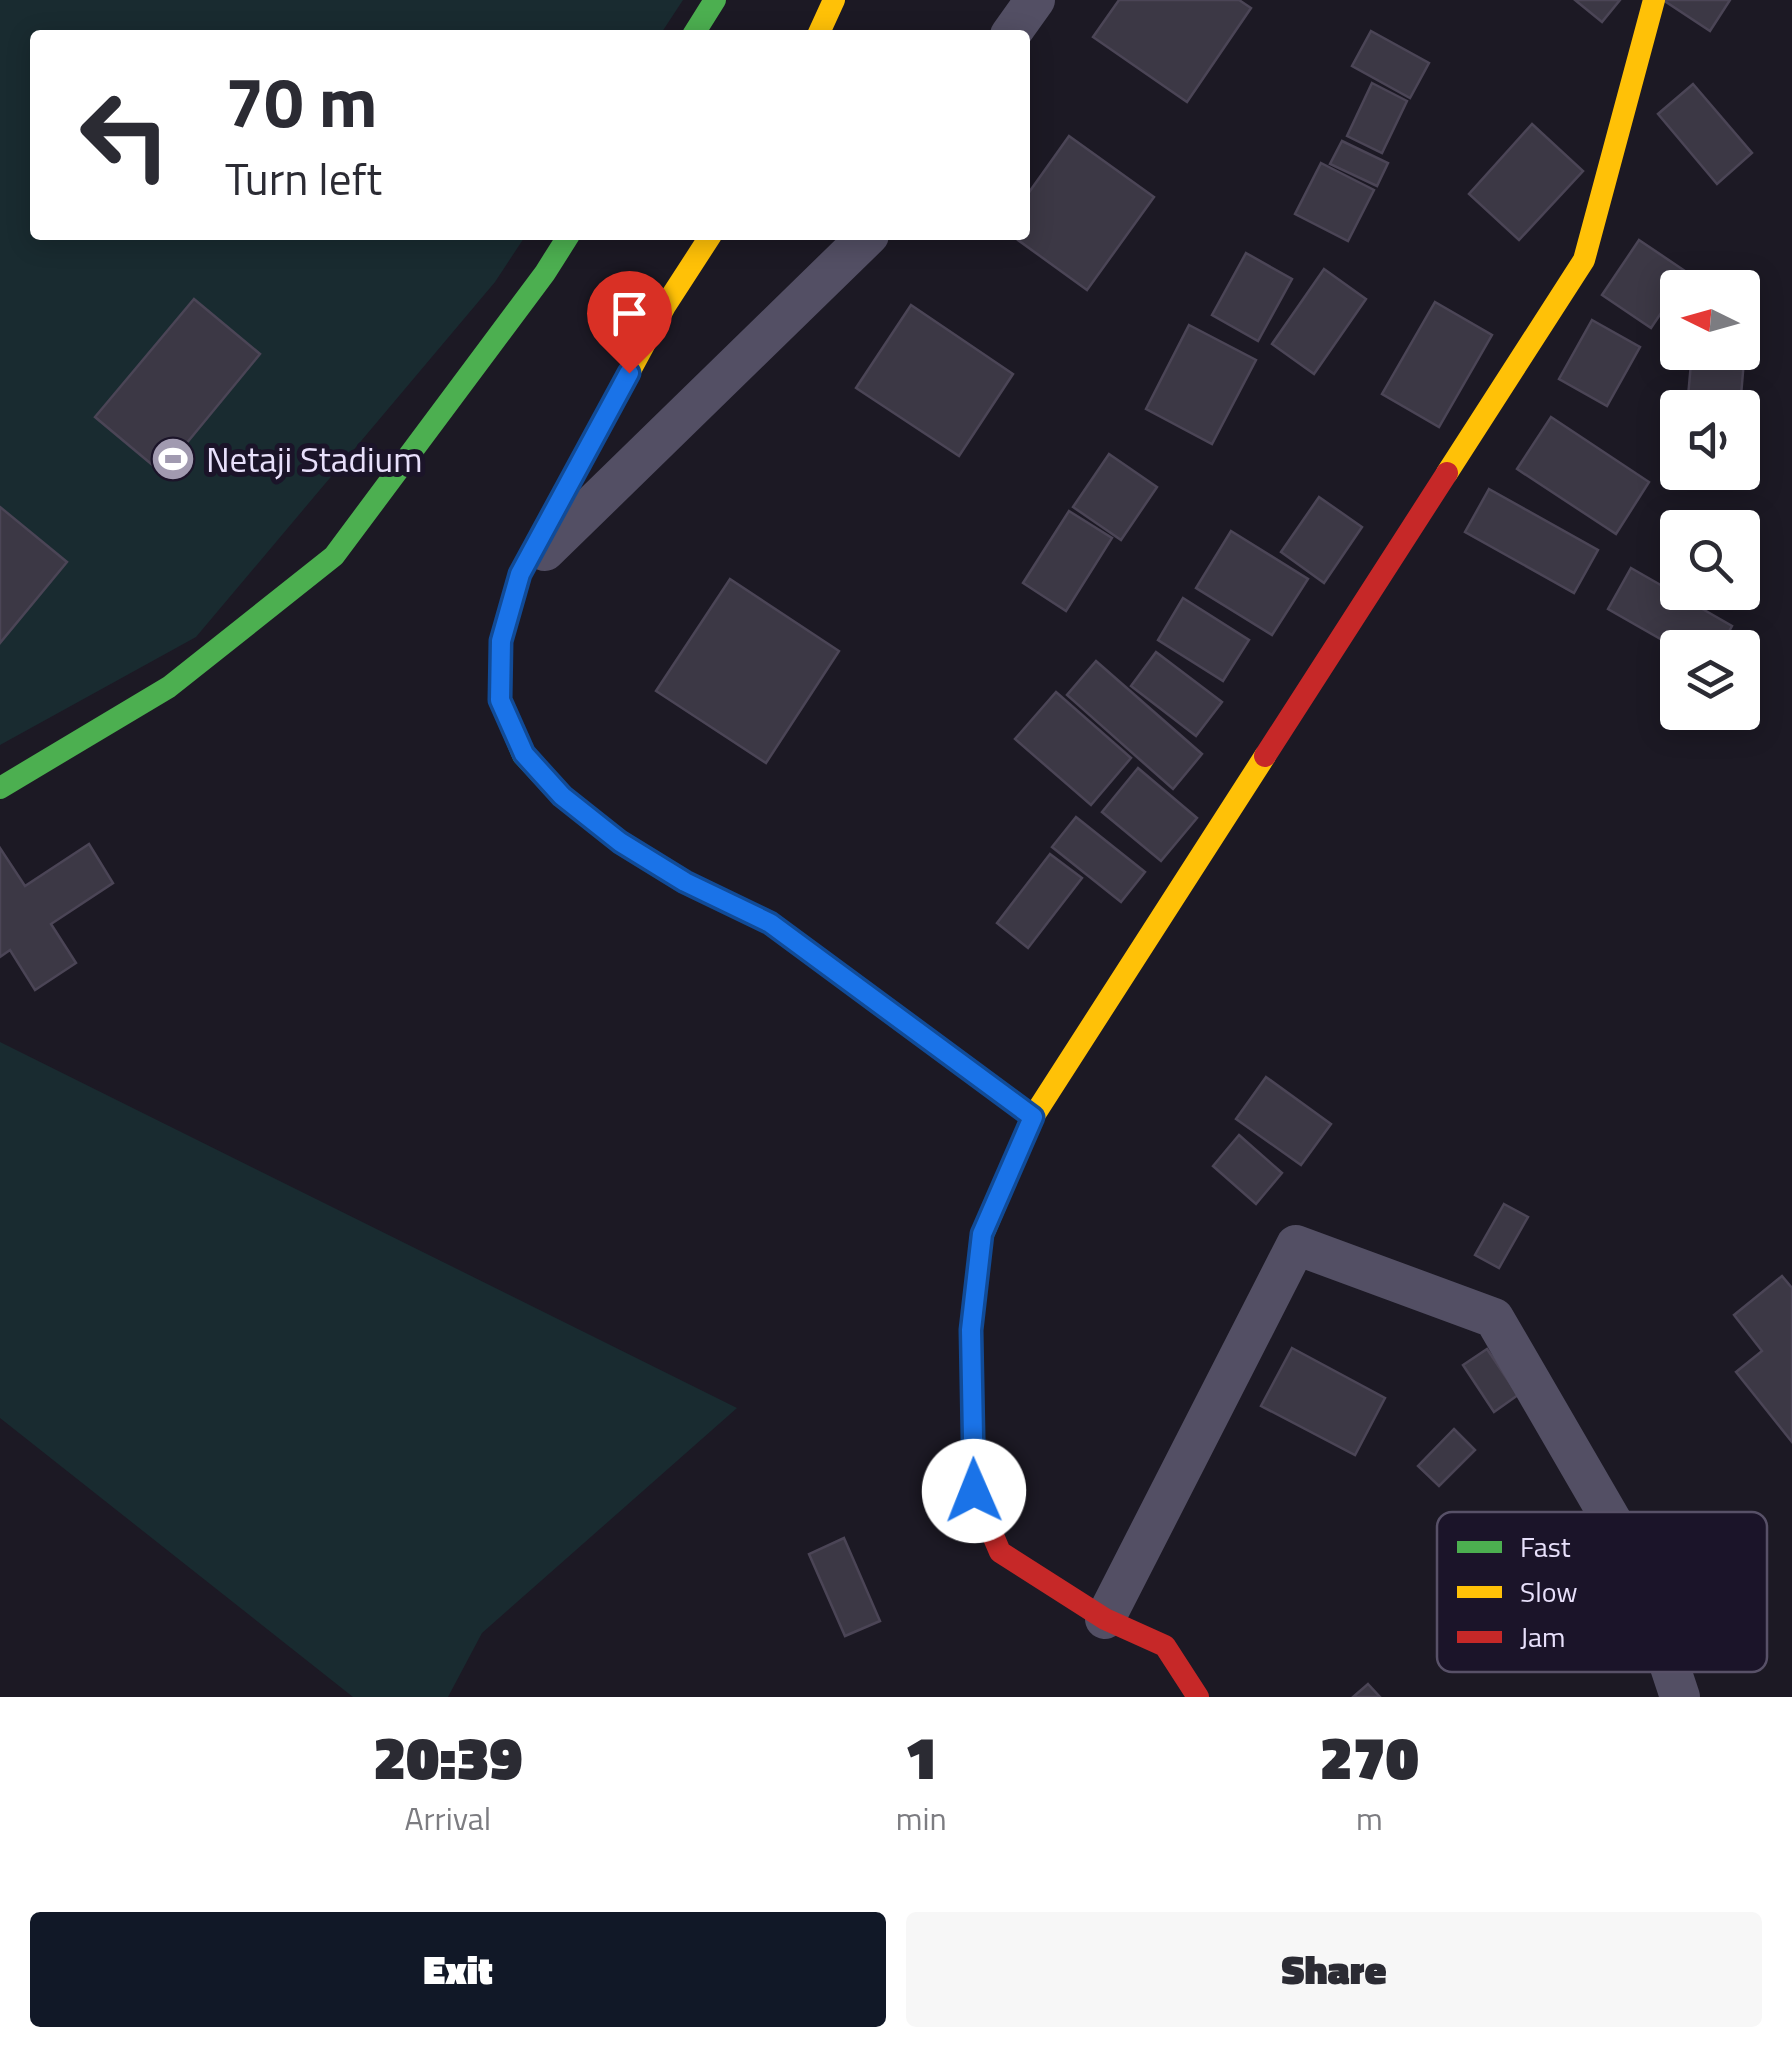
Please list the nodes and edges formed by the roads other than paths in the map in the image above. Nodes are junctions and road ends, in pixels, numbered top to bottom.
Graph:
1 (715, 0) edge
2 (834, 0) edge
3 (1035, 0) edge
4 (1654, 0) edge
5 (696, 30) edge
6 (820, 30) edge
7 (1014, 30) edge
8 (566, 240) edge
9 (708, 240) edge
10 (864, 240) edge
11 (520, 574) junction
12 (0, 788) edge
13 (1033, 1117) junction
14 (1607, 1512) edge
15 (1105, 1619) junction
16 (1672, 1672) edge
17 (1198, 1697) edge
18 (1680, 1697) edge

1 - 5 street
2 - 6 street
3 - 7 street
4 - 13 street
8 - 12 street
9 - 11 street
10 - 11 street
11 - 13 street
13 - 15 street
14 - 15 street
15 - 17 street
16 - 18 street

